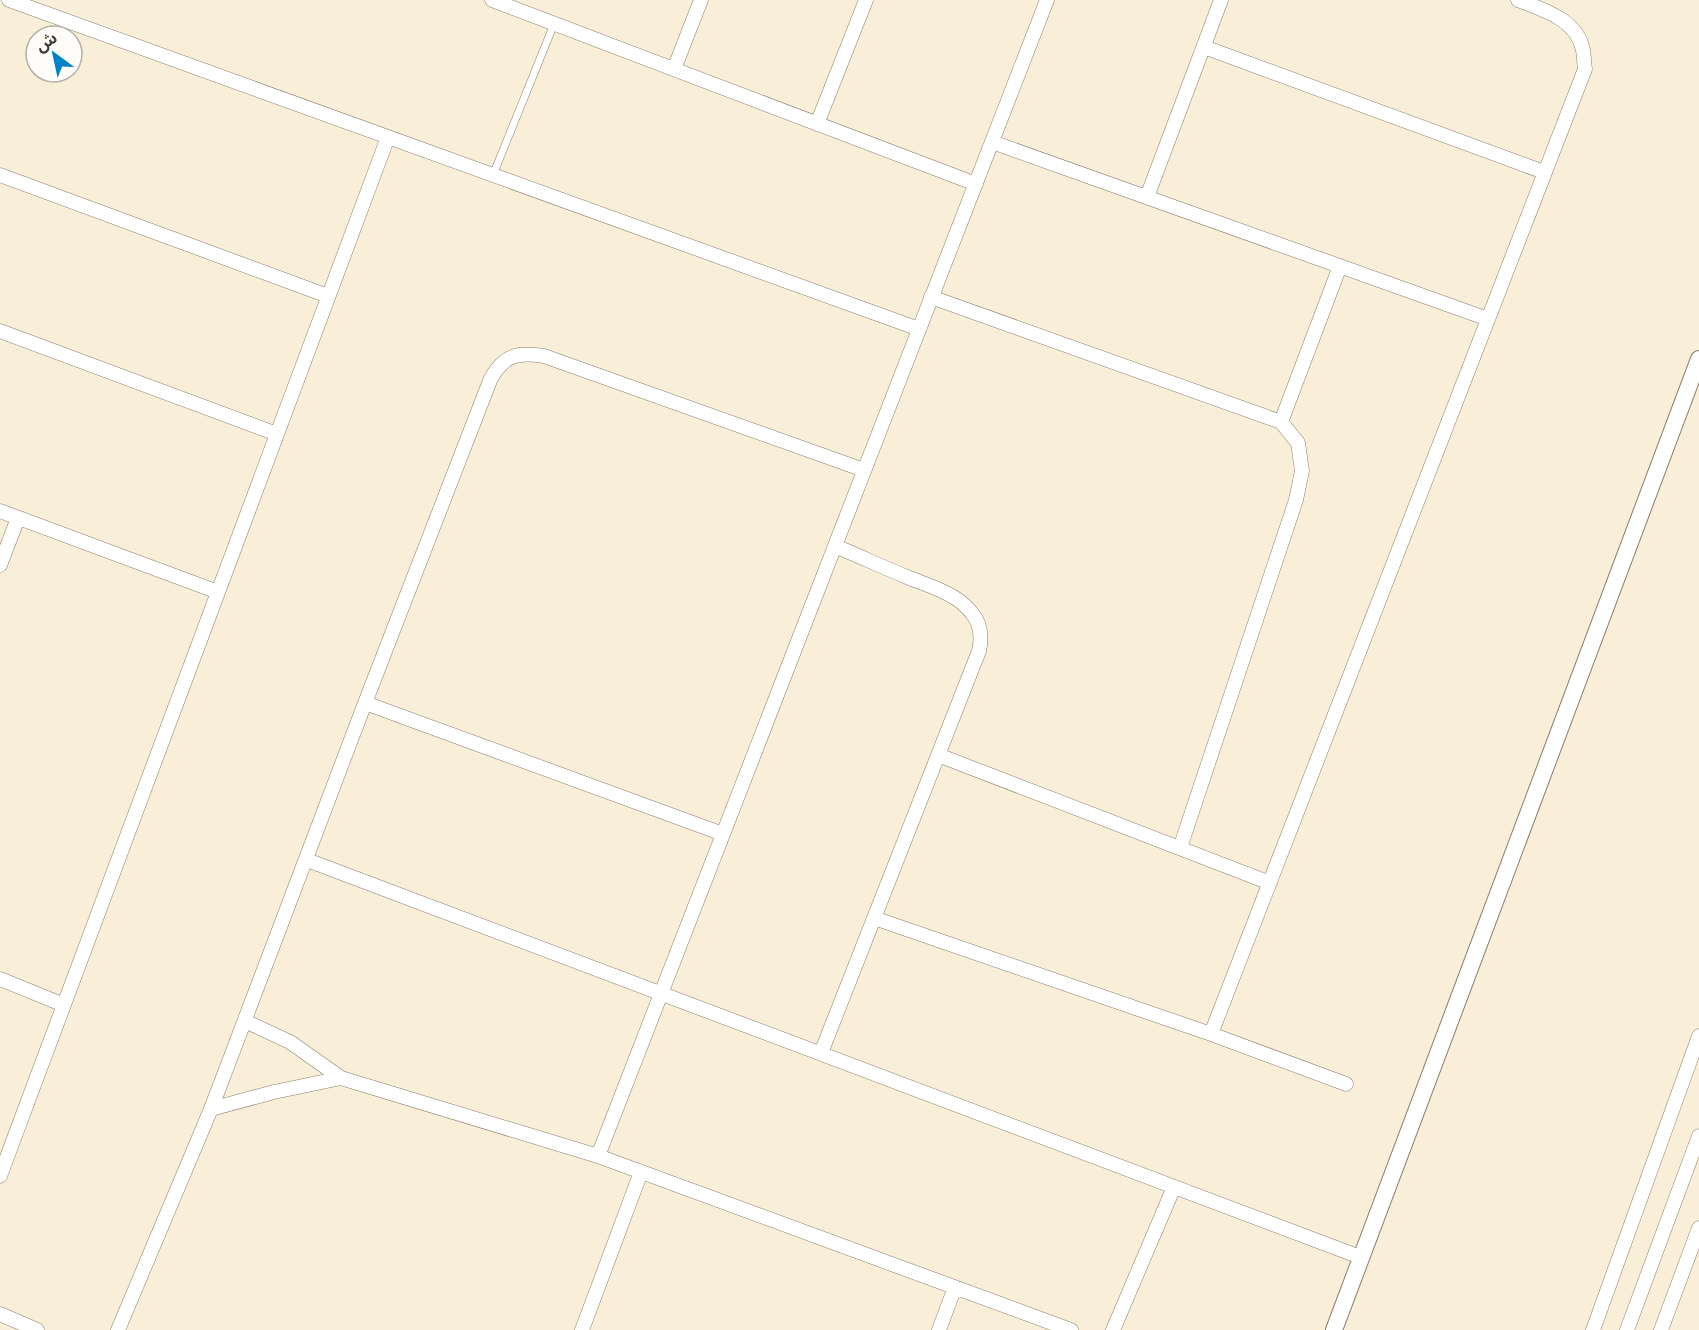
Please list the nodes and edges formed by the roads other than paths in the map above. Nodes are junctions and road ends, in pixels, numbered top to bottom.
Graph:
1 (9, 0) edge
2 (492, 0) edge
3 (701, 0) edge
4 (866, 0) edge
5 (1047, 0) edge
6 (1221, 0) edge
7 (1518, 0) edge
8 (48, 7) edge
9 (554, 24) junction
10 (1203, 47) junction
11 (675, 69) junction
12 (817, 124) junction
13 (388, 137) junction
14 (992, 142) junction
15 (1544, 172) junction
16 (0, 175) edge
17 (493, 175) junction
18 (975, 183) junction
19 (1147, 197) junction
20 (1340, 266) junction
21 (328, 296) junction
22 (931, 297) junction
23 (1488, 319) junction
24 (919, 329) junction
25 (0, 331) edge
26 (1699, 359) edge
27 (1281, 422) junction
28 (277, 434) junction
29 (864, 470) junction
30 (0, 511) edge
31 (18, 518) junction
32 (835, 546) junction
33 (0, 565) edge
34 (218, 592) junction
35 (365, 704) junction
36 (938, 755) junction
37 (723, 834) junction
38 (1180, 848) junction
39 (307, 860) junction
40 (1270, 883) junction
41 (874, 918) junction
42 (0, 979) edge
43 (661, 993) junction
44 (64, 1005) junction
45 (245, 1021) junction
46 (1211, 1034) junction
47 (1699, 1036) edge
48 (820, 1053) junction
49 (341, 1078) junction
50 (1347, 1084) dead end
51 (211, 1109) junction
52 (1699, 1136) edge
53 (5, 1147) edge
54 (598, 1156) junction
55 (641, 1172) junction
56 (0, 1176) edge
57 (1174, 1187) junction
58 (1699, 1228) edge
59 (1360, 1257) junction
60 (955, 1287) junction
61 (0, 1314) edge
62 (37, 1330) edge
63 (118, 1330) edge
64 (582, 1330) edge
65 (939, 1330) edge
66 (1071, 1330) edge
67 (1113, 1330) edge
68 (1334, 1330) edge
69 (1593, 1330) edge
70 (1627, 1330) edge
71 (1661, 1330) edge

1 - 8 street
2 - 9 street
3 - 11 street
4 - 12 street
5 - 14 street
6 - 10 street
7 - 15 street
8 - 13 street
9 - 11 street
9 - 17 lane
10 - 15 street
10 - 19 street
11 - 12 street
12 - 18 street
13 - 17 street
13 - 21 street
14 - 18 street
14 - 19 street
15 - 23 street
16 - 21 street
17 - 24 street
18 - 22 street
19 - 20 street
20 - 23 street
20 - 27 street
21 - 28 street
22 - 24 street
22 - 27 street
23 - 40 street
24 - 29 street
25 - 28 street
26 - 59 street
27 - 38 street
28 - 34 street
29 - 32 street
29 - 35 street
30 - 31 street
31 - 33 street
31 - 34 street
32 - 36 street
32 - 37 street
34 - 44 street
35 - 37 street
35 - 39 street
36 - 38 street
36 - 41 street
37 - 43 street
38 - 40 street
39 - 43 street
39 - 45 street
40 - 46 street
41 - 46 street
41 - 48 street
42 - 44 street
43 - 48 street
43 - 54 street
44 - 53 street
45 - 49 street
45 - 51 street
46 - 50 street
47 - 69 street
48 - 57 street
49 - 51 street
49 - 54 street
51 - 63 street
52 - 70 street
53 - 56 street
54 - 55 street
55 - 60 street
55 - 64 street
57 - 59 street
57 - 67 street
58 - 71 street
59 - 68 street
60 - 65 street
60 - 66 street
61 - 62 street

